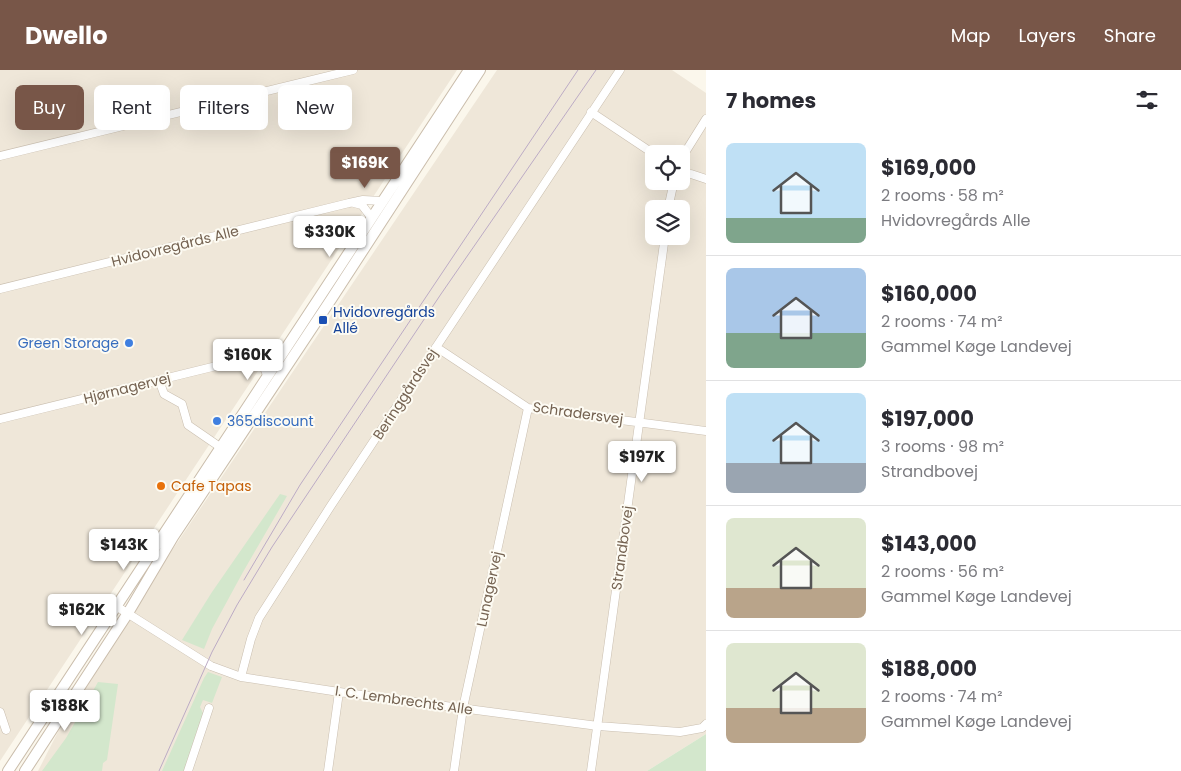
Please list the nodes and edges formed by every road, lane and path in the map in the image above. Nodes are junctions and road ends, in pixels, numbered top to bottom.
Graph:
1 (353, 70) edge
2 (469, 70) edge
3 (480, 70) edge
4 (620, 70) edge
5 (591, 112) junction
6 (706, 119) edge
7 (689, 145) edge
8 (645, 148) edge
9 (0, 156) edge
10 (691, 174) dead end
11 (706, 179) edge
12 (382, 201) junction
13 (349, 202) junction
14 (371, 217) junction
15 (663, 245) edge
16 (0, 289) edge
17 (436, 347) junction
18 (280, 356) junction
19 (253, 357) junction
20 (267, 375) junction
21 (159, 380) junction
22 (528, 408) junction
23 (0, 420) edge
24 (639, 422) junction
25 (706, 431) edge
26 (220, 447) junction
27 (116, 606) junction
28 (128, 614) junction
29 (241, 676) junction
30 (339, 692) junction
31 (209, 708) dead end
32 (463, 708) junction
33 (0, 712) edge
34 (706, 724) edge
35 (598, 726) junction
36 (6, 730) dead end
37 (0, 766) edge
38 (8, 771) edge
39 (24, 771) edge
40 (188, 771) edge
41 (328, 771) edge
42 (454, 771) edge
43 (590, 771) edge

1 - 9 street
2 - 12 main road
3 - 28 main road
4 - 5 street, Beringgårdsvej
5 - 8 street
5 - 17 street, Beringgårdsvej
6 - 7 street
10 - 11 street
12 - 13 street, Hvidovregårds Alle
12 - 14 main road
13 - 14 street
13 - 16 street, Hvidovregårds Alle
14 - 18 main road
15 - 24 street, Strandbovej
17 - 22 street, Schradersvej
17 - 29 street, Beringgårdsvej
18 - 19 street, Hjørnagervej
18 - 20 main road
19 - 20 street
19 - 21 street, Hjørnagervej
20 - 26 main road
21 - 23 street, Hjørnagervej
21 - 26 street
22 - 24 street, Schradersvej
22 - 32 street, Lunagervej
24 - 25 street, Schradersvej
24 - 35 street, Strandbovej
26 - 27 main road
27 - 28 street, I. C. Lembrechts Alle
27 - 38 main road
28 - 29 street, I. C. Lembrechts Alle
28 - 39 main road
29 - 30 street, I. C. Lembrechts Alle
30 - 32 street, I. C. Lembrechts Alle
30 - 41 street
31 - 40 street
32 - 35 street, I. C. Lembrechts Alle
32 - 42 street, Lunagervej
33 - 36 street
34 - 35 street, I. C. Lembrechts Alle
35 - 43 street, Strandbovej
37 - 38 street

